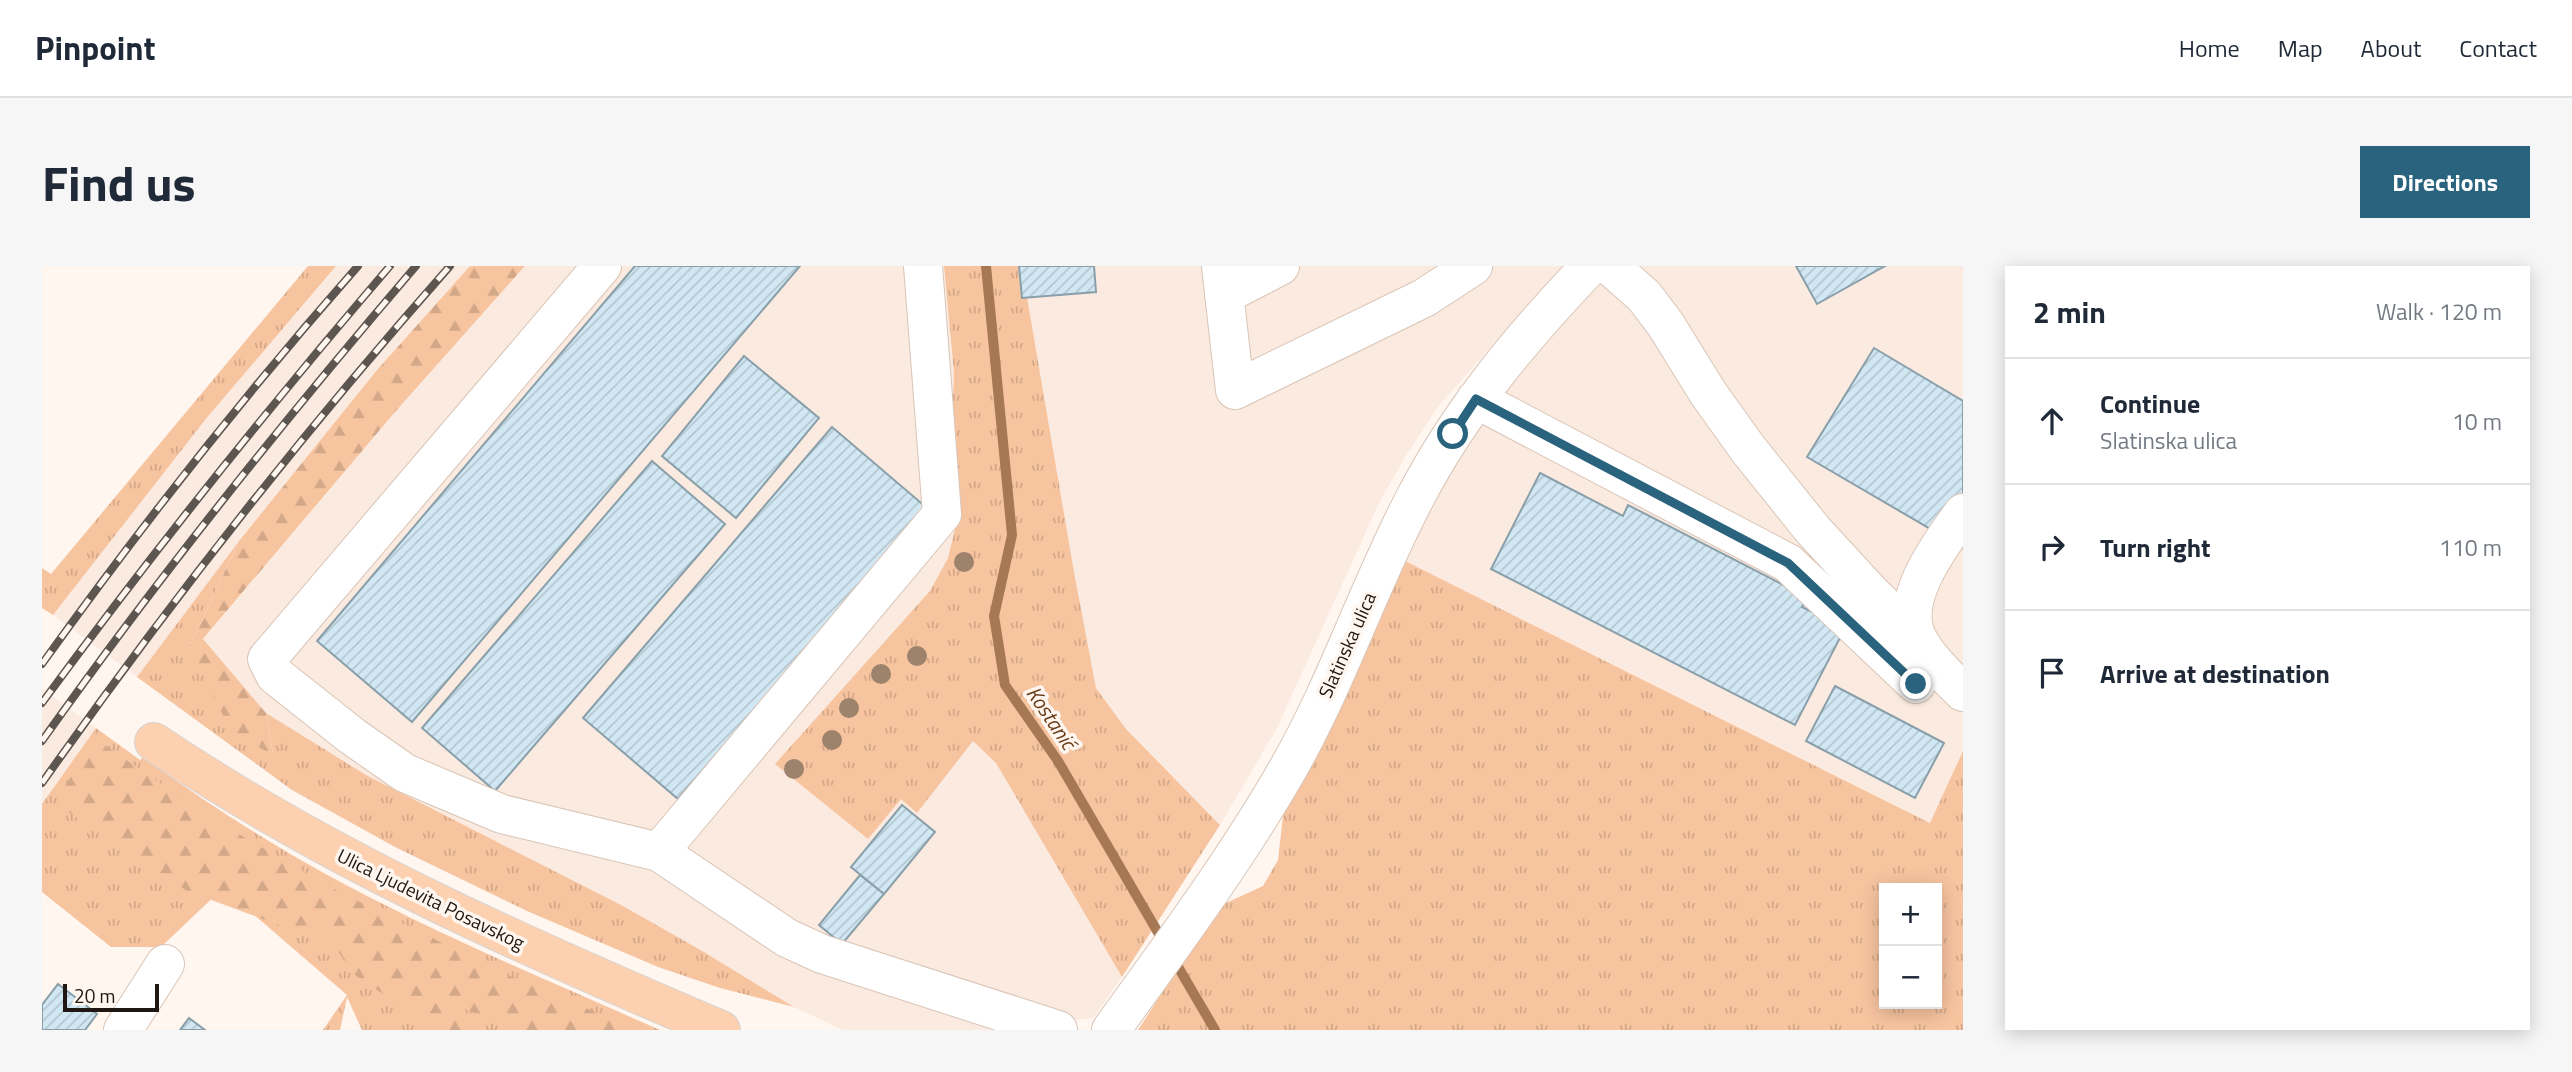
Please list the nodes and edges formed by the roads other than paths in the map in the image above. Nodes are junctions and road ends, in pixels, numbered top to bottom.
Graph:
1 (602, 266) edge
2 (923, 266) edge
3 (1280, 266) edge
4 (1473, 266) edge
5 (1590, 266) edge
6 (1610, 266) edge
7 (1222, 281) edge
8 (1476, 399) junction
9 (1963, 513) edge
10 (1917, 638) junction
11 (1916, 684) dead end
12 (1963, 692) edge
13 (154, 742) dead end
14 (659, 852) junction
15 (165, 964) dead end
16 (123, 1030) edge
17 (721, 1030) edge
18 (1058, 1030) edge
19 (1111, 1030) edge

1 - 14 street
2 - 14 street
3 - 7 street
4 - 7 street
5 - 8 street, Slatinska ulica
6 - 10 street
8 - 11 street
8 - 19 street, Slatinska ulica
9 - 10 street
10 - 12 street
13 - 17 main road, Ulica Ljudevita Posavskog
14 - 18 street
15 - 16 street

